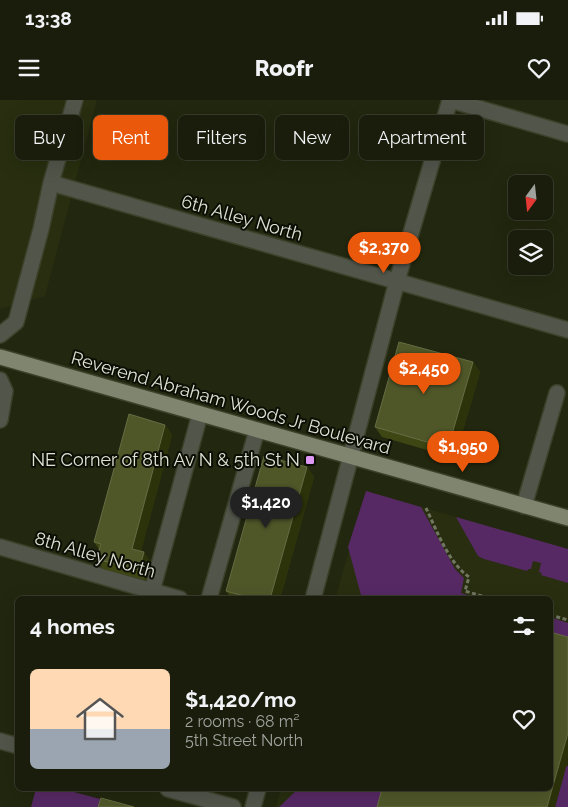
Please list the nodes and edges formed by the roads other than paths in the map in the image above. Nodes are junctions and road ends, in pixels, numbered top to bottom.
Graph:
1 (74, 100) edge
2 (450, 100) edge
3 (568, 134) edge
4 (51, 183) junction
5 (397, 281) junction
6 (568, 330) edge
7 (0, 335) edge
8 (0, 357) edge
9 (0, 380) edge
10 (557, 394) dead end
11 (200, 414) junction
12 (0, 420) edge
13 (257, 430) junction
14 (350, 457) junction
15 (524, 506) junction
16 (568, 518) edge
17 (0, 547) edge
18 (152, 590) junction
19 (171, 596) edge
20 (210, 596) edge
21 (314, 596) edge
22 (0, 741) edge
23 (15, 745) edge
24 (175, 791) edge
25 (257, 791) edge
26 (233, 807) edge
27 (253, 807) edge

1 - 4 street
2 - 3 street
2 - 5 street
4 - 5 street, 6th Alley North
4 - 7 street
5 - 6 street, 6th Alley North
5 - 14 street
8 - 11 main road, Reverend Abraham Woods Jr Boulevard
9 - 12 street
10 - 15 street
11 - 13 main road, Reverend Abraham Woods Jr Boulevard
11 - 18 street
13 - 14 main road, Reverend Abraham Woods Jr Boulevard
13 - 20 street
14 - 15 main road, Reverend Abraham Woods Jr Boulevard
14 - 21 street
15 - 16 main road, Reverend Abraham Woods Jr Boulevard
17 - 18 street, 8th Alley North
18 - 19 street, 8th Alley North
22 - 23 street
24 - 26 street
25 - 27 street

